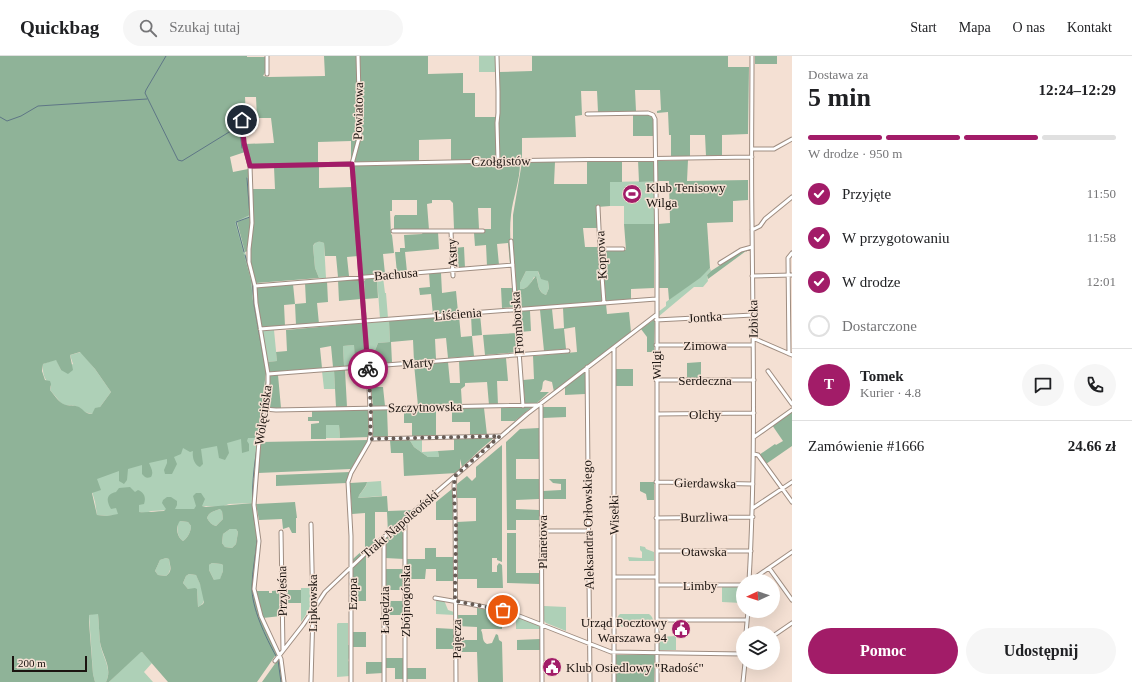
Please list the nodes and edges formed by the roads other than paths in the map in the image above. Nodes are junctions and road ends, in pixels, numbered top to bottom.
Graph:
1 (267, 56) edge
2 (358, 56) edge
3 (497, 56) edge
4 (752, 56) edge
5 (267, 74) dead end
6 (587, 114) dead end
7 (242, 120) dead end
8 (792, 139) edge
9 (752, 149) junction
10 (752, 157) junction
11 (656, 159) junction
12 (498, 161) junction
13 (352, 164) junction
14 (250, 166) junction
15 (792, 197) edge
16 (598, 207) dead end
17 (752, 230) junction
18 (393, 231) dead end
19 (451, 231) junction
20 (482, 231) dead end
21 (511, 241) dead end
22 (752, 247) junction
23 (600, 249) junction
24 (623, 249) dead end
25 (792, 253) edge
26 (720, 263) dead end
27 (513, 265) junction
28 (453, 270) junction
29 (453, 276) dead end
30 (752, 276) junction
31 (788, 276) junction
32 (792, 276) edge
33 (361, 277) junction
34 (254, 286) junction
35 (656, 299) junction
36 (604, 303) junction
37 (516, 309) junction
38 (656, 315) junction
39 (753, 315) junction
40 (656, 320) junction
41 (364, 321) junction
42 (260, 329) junction
43 (753, 338) junction
44 (656, 345) junction
45 (753, 345) junction
46 (614, 348) junction
47 (568, 351) dead end
48 (520, 354) junction
49 (790, 354) edge
50 (368, 366) junction
51 (587, 368) junction
52 (768, 371) dead end
53 (268, 374) junction
54 (656, 380) junction
55 (754, 380) junction
56 (539, 404) junction
57 (792, 404) edge
58 (523, 406) junction
59 (371, 408) junction
60 (264, 409) junction
61 (792, 410) edge
62 (754, 413) junction
63 (657, 414) junction
64 (500, 436) junction
65 (754, 437) junction
66 (370, 439) junction
67 (754, 454) junction
68 (455, 476) junction
69 (656, 482) junction
70 (792, 482) edge
71 (753, 484) junction
72 (782, 489) junction
73 (792, 502) edge
74 (753, 508) junction
75 (753, 517) junction
76 (656, 518) junction
77 (405, 520) junction
78 (311, 524) dead end
79 (542, 530) junction
80 (588, 531) junction
81 (281, 532) dead end
82 (384, 537) junction
83 (657, 551) junction
84 (751, 551) junction
85 (792, 552) edge
86 (352, 567) junction
87 (769, 568) junction
88 (749, 574) edge
89 (761, 574) edge
90 (614, 577) junction
91 (657, 577) junction
92 (657, 585) junction
93 (736, 585) edge
94 (435, 598) dead end
95 (792, 600) edge
96 (455, 601) junction
97 (312, 610) junction
98 (657, 620) junction
99 (747, 620) joint
100 (792, 623) edge
101 (542, 624) junction
102 (747, 626) edge
103 (780, 631) edge
104 (589, 644) junction
105 (284, 650) junction
106 (614, 652) junction
107 (657, 653) junction
108 (736, 654) edge
109 (279, 656) junction
110 (275, 661) dead end
111 (745, 670) edge
112 (284, 682) edge
113 (311, 682) edge
114 (351, 682) edge
115 (384, 682) edge
116 (406, 682) edge
117 (456, 682) edge
118 (542, 682) edge
119 (590, 682) edge
120 (614, 682) edge
121 (656, 682) edge
122 (744, 682) edge

1 - 5 street
2 - 13 street, Powiatowa
3 - 12 street
4 - 9 street, Izbicka
6 - 11 street, Wilgi
7 - 14 street, Wolęcińska
8 - 9 street
9 - 10 street, Izbicka
10 - 11 street, Czołgistów
10 - 17 street, Izbicka
11 - 12 street, Czołgistów
11 - 35 street, Wilgi
12 - 13 street, Czołgistów
13 - 14 street, Czołgistów
13 - 33 street, Powiatowa
14 - 34 street, Wolęcińska
15 - 17 street
16 - 23 street, Koprowa
17 - 22 street, Izbicka
18 - 19 street
19 - 20 street
19 - 28 street, Astry
21 - 27 street, Fromborska
22 - 26 street
22 - 30 street, Izbicka
23 - 24 street
23 - 36 street, Koprowa
25 - 31 street
27 - 28 street, Bachusa
27 - 37 street, Fromborska
28 - 29 street, Astry
28 - 33 street, Bachusa
30 - 31 street
30 - 39 street, Izbicka
31 - 32 street
31 - 49 street
33 - 34 street, Bachusa
33 - 41 street, Powiatowa
34 - 42 street, Wolęcińska
35 - 36 street, Liścienia
35 - 38 street, Wilgi
36 - 37 street, Liścienia
37 - 41 street, Liścienia
37 - 48 street, Fromborska
38 - 40 street, Wilgi
38 - 46 street, Trakt Napoleoński
39 - 40 street, Jontka
39 - 43 street, Izbicka
40 - 44 street, Wilgi
41 - 42 street, Liścienia
41 - 50 street, Powiatowa
42 - 53 street, Wolęcińska
43 - 45 street, Izbicka
43 - 49 street
44 - 45 street, Zimowa
44 - 54 street, Wilgi
45 - 55 street, Izbicka
46 - 51 street, Trakt Napoleoński
46 - 90 street, Wisełki
47 - 48 street, Marty
48 - 50 street, Marty
48 - 58 street, Fromborska
50 - 53 street, Marty
50 - 59 street, Powiatowa
51 - 56 street, Trakt Napoleoński
51 - 80 street, Aleksandra Orłowskiego
52 - 57 street
53 - 60 street, Wolęcińska
54 - 55 street, Serdeczna
54 - 63 street, Wilgi
55 - 62 street, Izbicka
56 - 58 street, Szczytnowska
56 - 64 street, Trakt Napoleoński
56 - 79 street, Planetowa
58 - 59 street, Szczytnowska
59 - 60 street, Szczytnowska
59 - 66 street, Powiatowa
60 - 109 street, Wolęcińska
61 - 65 street
62 - 63 street, Olchy
62 - 65 street, Izbicka
63 - 69 street, Wilgi
64 - 66 street
64 - 68 street, Trakt Napoleoński
65 - 67 street, Izbicka
66 - 86 street, Ezopa
67 - 71 street, Izbicka
67 - 72 street
68 - 77 street, Trakt Napoleoński
68 - 96 street, Pajęcza
69 - 71 street, Gierdawska
69 - 76 street, Wilgi
70 - 72 street
71 - 74 street, Izbicka
72 - 73 street
72 - 74 street
74 - 75 street, Izbicka
75 - 76 street, Burzliwa
75 - 84 street, Izbicka
76 - 83 street, Wilgi
77 - 82 street, Trakt Napoleoński
77 - 116 street, Zbójnogórska
78 - 97 street, Lipkowska
79 - 80 street
79 - 101 street, Planetowa
80 - 104 street, Aleksandra Orłowskiego
81 - 105 street, Przyleśna
82 - 86 street, Trakt Napoleoński
82 - 115 street, Łabędzia
83 - 84 street, Otawska
83 - 91 street, Wilgi
84 - 88 street, Izbicka
85 - 87 street
86 - 97 street, Trakt Napoleoński
86 - 114 street, Ezopa
87 - 89 street
87 - 95 street
90 - 91 street
90 - 106 street, Wisełki
91 - 92 street, Wilgi
92 - 93 street, Limby
92 - 98 street, Wilgi
94 - 96 street
96 - 101 street
96 - 117 street, Pajęcza
97 - 105 street, Trakt Napoleoński
97 - 113 street, Lipkowska
98 - 99 street
98 - 107 street, Wilgi
99 - 102 street
100 - 103 street
101 - 104 street
101 - 118 street, Planetowa
104 - 106 street
104 - 119 street, Aleksandra Orłowskiego
105 - 109 street, Trakt Napoleoński
106 - 107 street
106 - 120 street, Wisełki
107 - 108 street
107 - 121 street, Wilgi
109 - 110 street, Trakt Napoleoński
109 - 112 street, Wolęcińska
111 - 122 street

